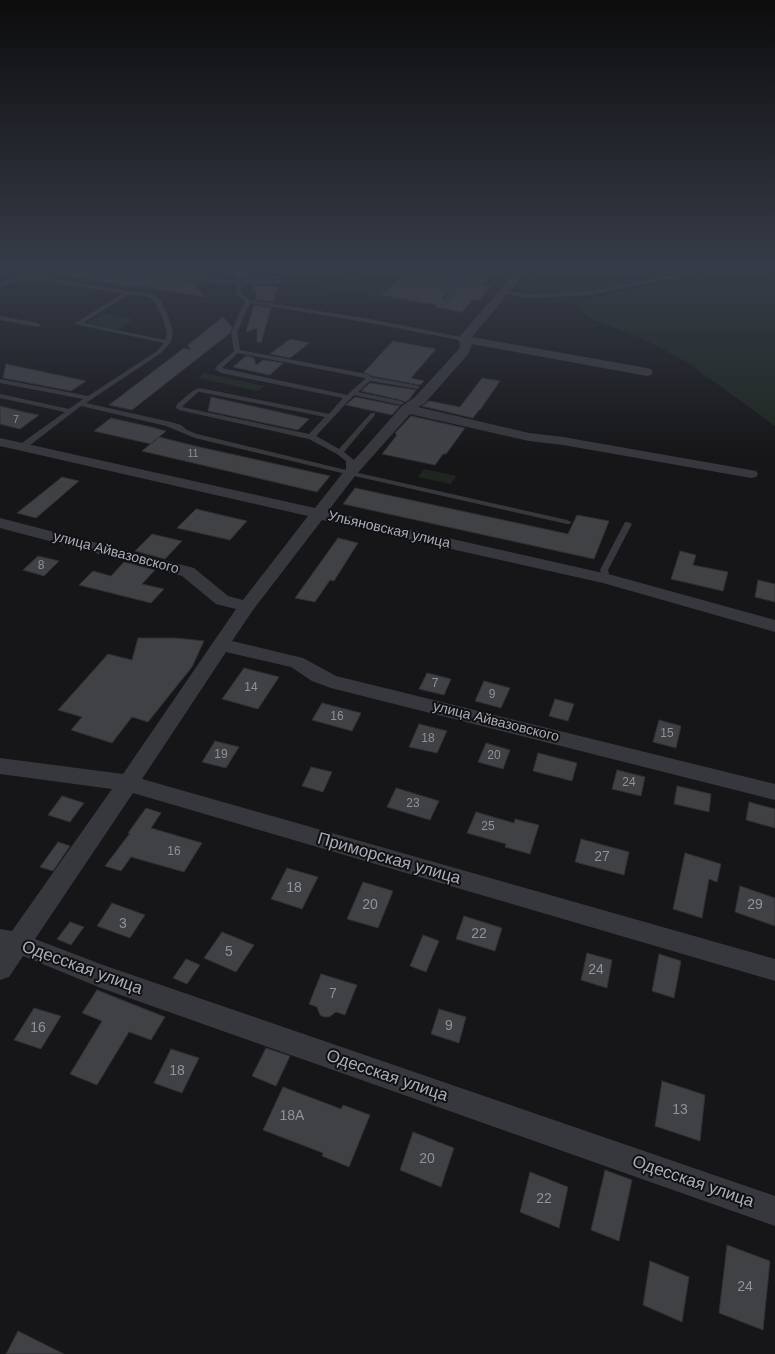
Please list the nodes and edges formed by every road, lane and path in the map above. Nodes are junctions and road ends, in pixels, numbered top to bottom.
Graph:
1 (108, 330) edge
2 (169, 330) edge
3 (235, 330) edge
4 (419, 330) edge
5 (472, 330) edge
6 (464, 339) junction
7 (168, 342) junction
8 (237, 351) junction
9 (647, 372) dead end
10 (368, 379) junction
11 (0, 381) edge
12 (417, 387) dead end
13 (351, 395) junction
14 (0, 396) edge
15 (88, 398) junction
16 (80, 404) junction
17 (404, 406) junction
18 (71, 410) junction
19 (373, 414) dead end
20 (329, 416) junction
21 (311, 437) junction
22 (0, 442) edge
23 (22, 447) junction
24 (340, 452) junction
25 (350, 474) junction
26 (751, 474) dead end
27 (318, 513) junction
28 (567, 522) dead end
29 (0, 523) edge
30 (628, 524) dead end
31 (606, 579) junction
32 (247, 606) junction
33 (775, 626) edge
34 (222, 645) junction
35 (0, 766) edge
36 (128, 783) junction
37 (775, 792) edge
38 (9, 942) edge
39 (0, 969) edge
40 (775, 970) edge
41 (775, 1211) edge

1 - 7 lane
2 - 7 lane
3 - 8 lane
4 - 6 lane
5 - 6 street
6 - 9 street
6 - 17 street
7 - 15 lane
8 - 10 lane
8 - 13 lane
10 - 12 lane
10 - 13 lane
11 - 15 lane
13 - 17 lane
13 - 20 lane
14 - 18 lane
15 - 16 lane
16 - 18 lane
16 - 25 lane
17 - 25 street
17 - 26 street
18 - 23 lane
19 - 24 lane
20 - 21 lane
20 - 21 lane
21 - 24 lane
22 - 23 street, Ульяновская улица
23 - 27 street, Ульяновская улица
24 - 25 lane
25 - 27 street
25 - 28 lane
27 - 31 street, Ульяновская улица
27 - 32 street
29 - 32 street, улица Айвазовского
30 - 31 lane
31 - 33 street, Ульяновская улица
32 - 34 street
34 - 36 street
34 - 37 street, улица Айвазовского
35 - 36 street, Приморская улица
36 - 38 street
36 - 40 street, Приморская улица
38 - 39 street
38 - 41 street, Одесская улица

